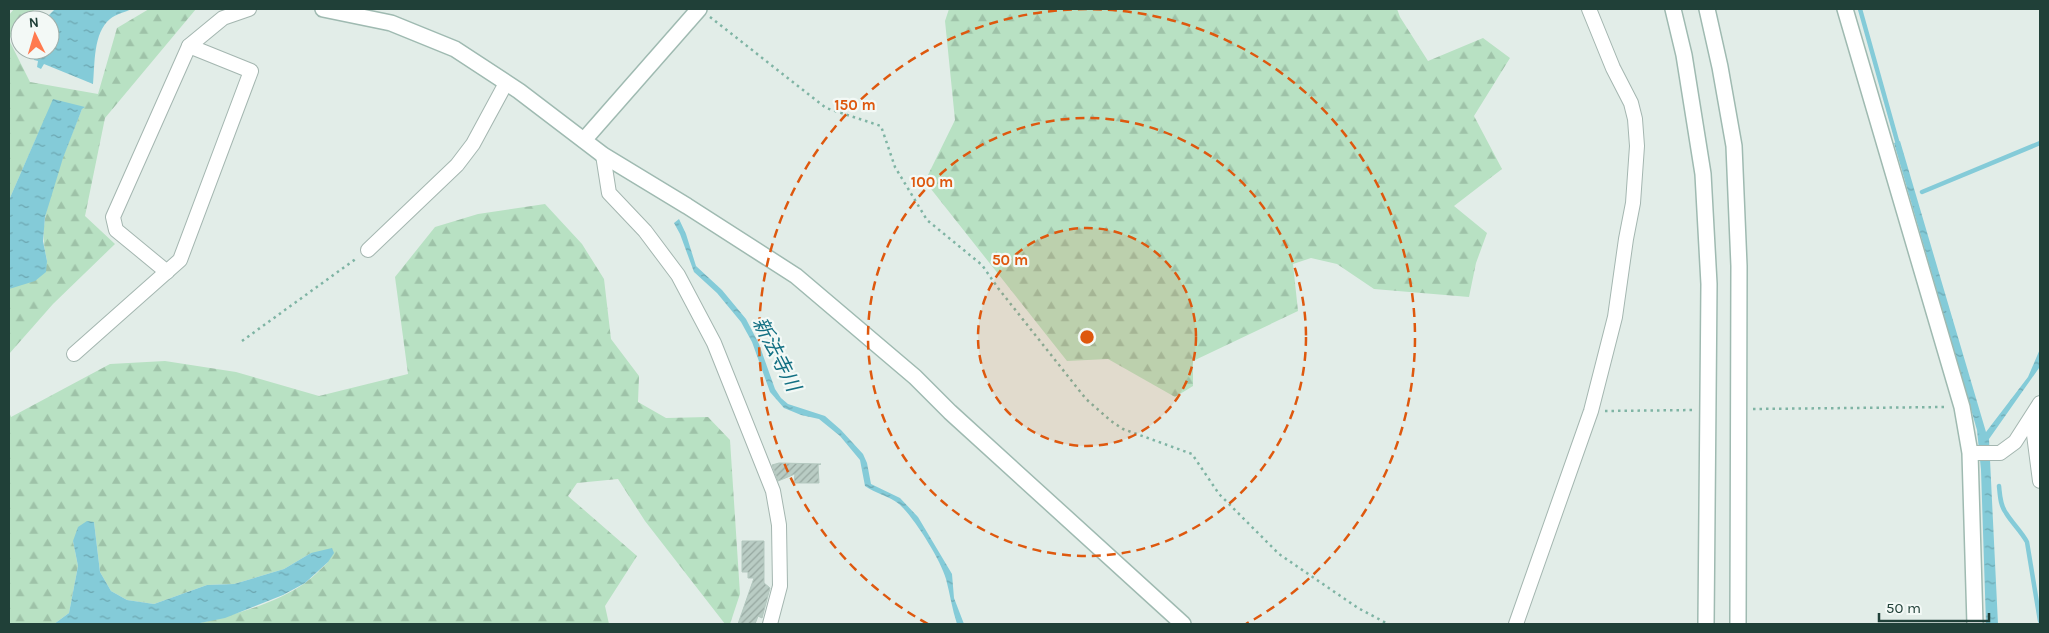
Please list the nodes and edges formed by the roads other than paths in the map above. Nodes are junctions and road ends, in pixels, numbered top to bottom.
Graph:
1 (249, 9) edge
2 (323, 9) edge
3 (698, 9) edge
4 (1589, 9) edge
5 (1673, 9) edge
6 (1706, 9) edge
7 (1845, 9) edge
8 (189, 46) junction
9 (506, 83) junction
10 (584, 140) junction
11 (603, 155) junction
12 (368, 250) road end
13 (166, 272) junction
14 (74, 354) dead end
15 (2040, 403) edge
16 (2032, 418) junction
17 (1970, 453) junction
18 (2040, 481) edge
19 (770, 624) edge
20 (1183, 624) edge
21 (1516, 624) edge
22 (1706, 624) edge
23 (1738, 624) edge
24 (1975, 624) edge

1 - 8 street
2 - 9 street
3 - 10 street
4 - 21 street
5 - 22 street
6 - 23 street
7 - 17 street
8 - 13 street
8 - 13 street
9 - 10 street
9 - 12 street
10 - 11 street
11 - 19 street
11 - 20 street
13 - 14 street
15 - 16 street
16 - 17 street
16 - 18 street
17 - 24 street

